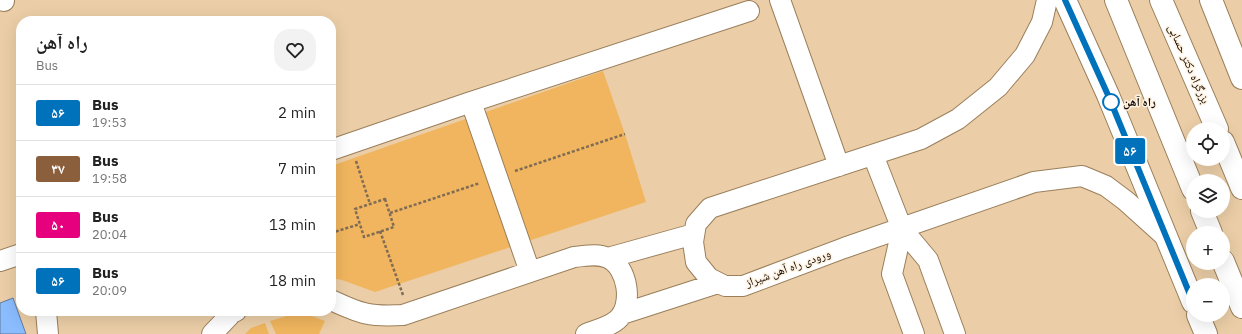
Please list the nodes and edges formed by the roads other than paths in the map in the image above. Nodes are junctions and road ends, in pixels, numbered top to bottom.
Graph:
1 (780, 0) edge
2 (1047, 0) edge
3 (1065, 0) edge
4 (1116, 0) edge
5 (1161, 0) edge
6 (1211, 0) edge
7 (749, 11) dead end
8 (1242, 78) edge
9 (471, 102) junction
10 (1214, 122) edge
11 (336, 148) edge
12 (873, 155) junction
13 (1230, 159) edge
14 (839, 166) junction
15 (1187, 174) edge
16 (1242, 188) edge
17 (902, 229) junction
18 (694, 234) junction
19 (1166, 237) junction
20 (16, 256) edge
21 (608, 258) junction
22 (0, 261) edge
23 (1227, 270) edge
24 (530, 272) junction
25 (718, 283) junction
26 (1186, 285) edge
27 (336, 302) edge
28 (1242, 307) edge
29 (622, 314) junction
30 (46, 316) edge
31 (229, 316) edge
32 (1201, 322) edge
33 (48, 334) edge
34 (212, 334) edge
35 (586, 334) edge
36 (914, 334) edge
37 (955, 334) edge
38 (1206, 334) edge

1 - 14 street
2 - 12 street
3 - 19 main road
4 - 15 main road
5 - 10 main road, بزرگراه دکتر حسابی
6 - 8 main road
7 - 9 street
9 - 11 street
9 - 24 street
12 - 14 street
12 - 17 street
13 - 16 main road
14 - 18 street
17 - 19 street, ورودی راه آهن شیراز
17 - 25 street, ورودی راه آهن شیراز
17 - 36 street
17 - 37 street
18 - 21 street
18 - 25 street
19 - 26 main road
20 - 22 street
21 - 24 street
21 - 29 street
23 - 28 main road
24 - 27 street
25 - 29 street
29 - 35 street
30 - 33 street
31 - 34 street
32 - 38 main road

